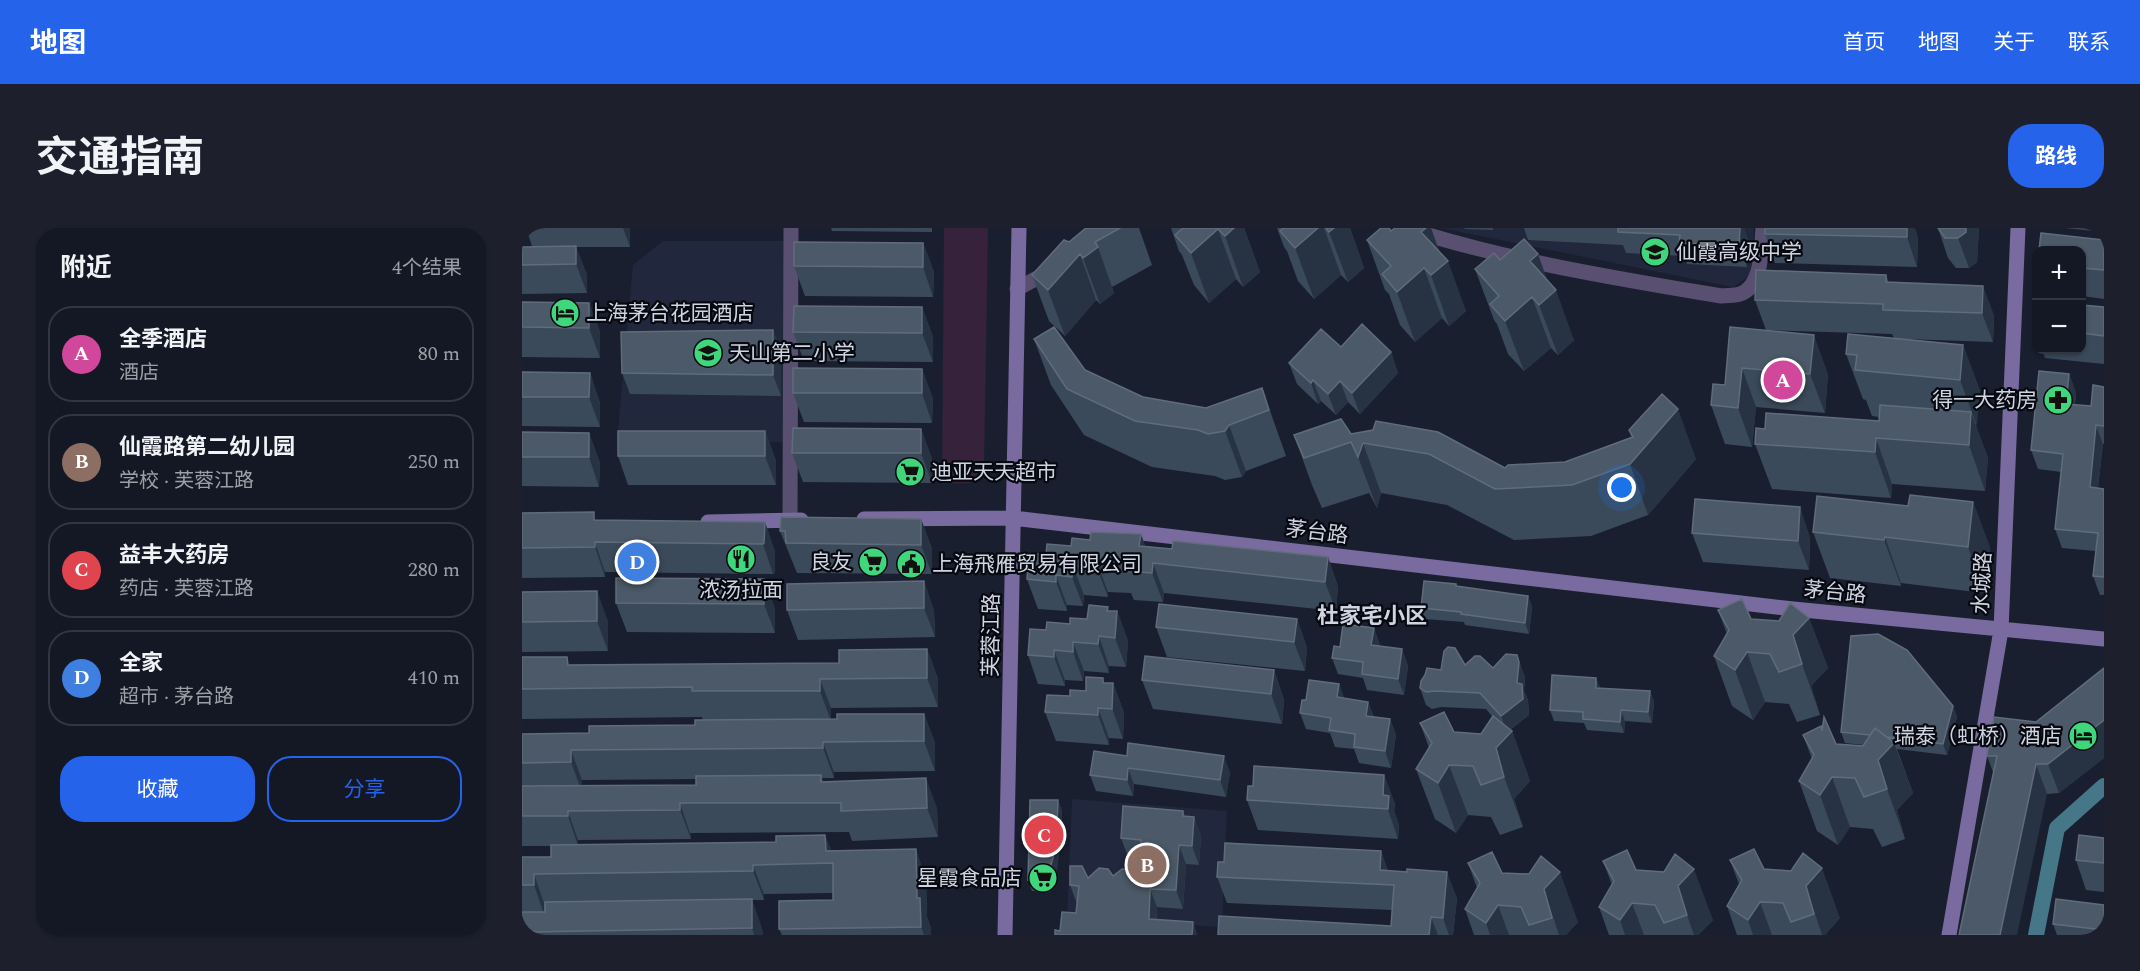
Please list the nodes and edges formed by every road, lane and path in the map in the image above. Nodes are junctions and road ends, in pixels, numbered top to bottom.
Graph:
1 (791, 228) edge
2 (1019, 228) edge
3 (1406, 228) edge
4 (1762, 228) edge
5 (2018, 228) edge
6 (1059, 267) edge
7 (1017, 289) junction
8 (1013, 518) junction
9 (849, 519) edge
10 (790, 520) junction
11 (813, 520) edge
12 (693, 523) edge
13 (2001, 630) junction
14 (2104, 639) edge
15 (1005, 935) edge
16 (1949, 935) edge

1 - 10 street
2 - 7 street, 芙蓉江路
3 - 4 street
5 - 13 street, 水城路
6 - 7 street
7 - 8 street, 芙蓉江路
8 - 9 street, 茅台路
8 - 13 street, 茅台路
8 - 15 street, 芙蓉江路
10 - 11 street
10 - 12 street
13 - 14 street, 茅台路
13 - 16 street, 水城路

